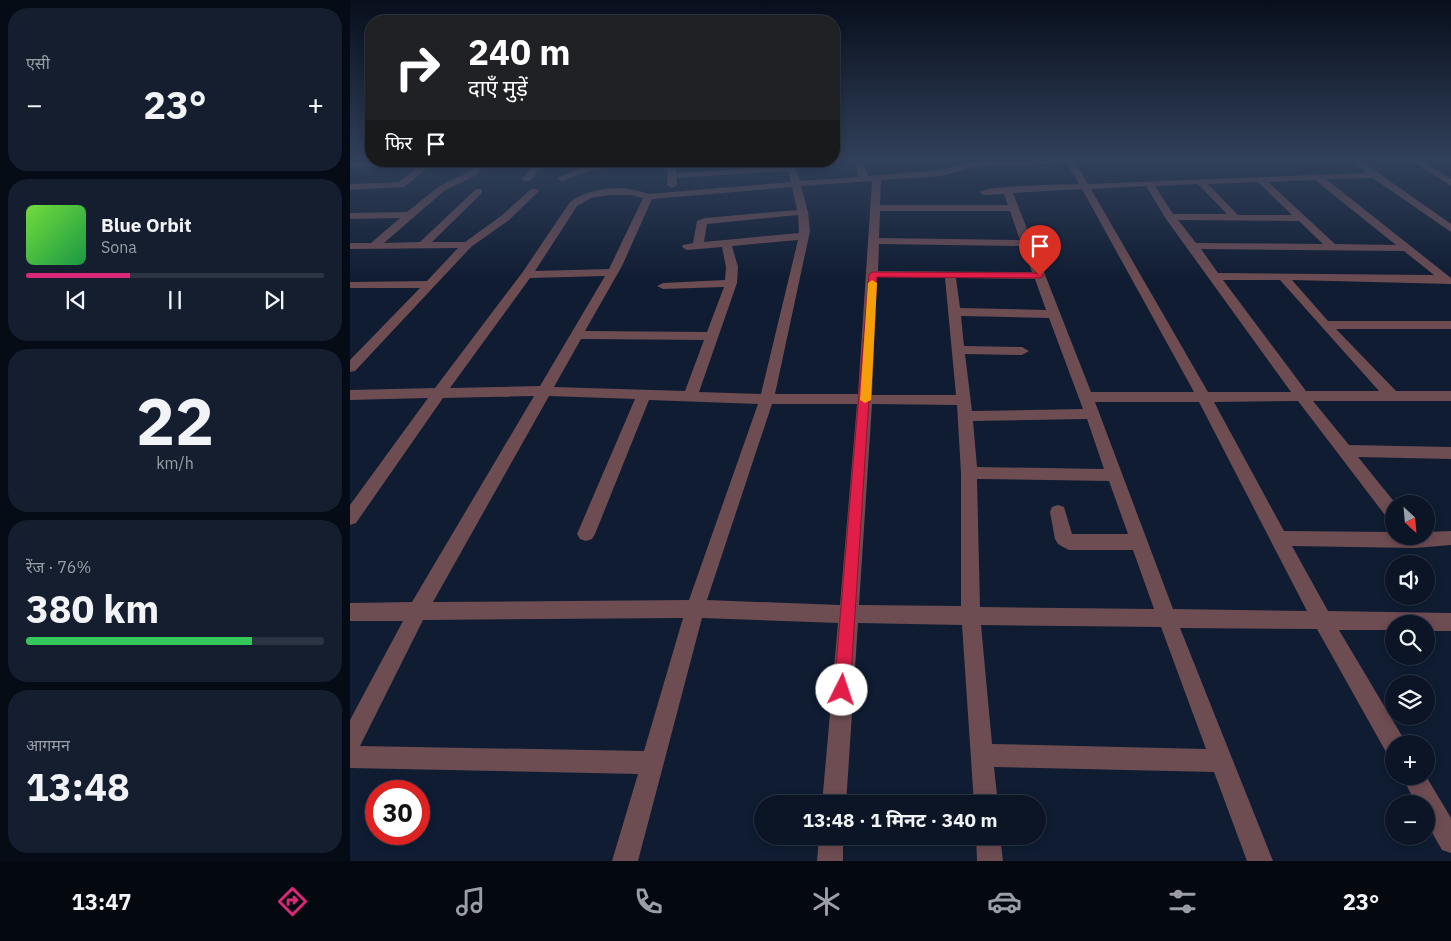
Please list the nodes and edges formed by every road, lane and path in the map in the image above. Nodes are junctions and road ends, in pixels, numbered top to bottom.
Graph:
1 (428, 200) edge
2 (469, 200) edge
3 (524, 200) edge
4 (577, 200) edge
5 (646, 200) edge
6 (800, 200) edge
7 (876, 200) edge
8 (1011, 200) edge
9 (1093, 200) edge
10 (1160, 200) edge
11 (1219, 200) edge
12 (1283, 200) edge
13 (1346, 200) edge
14 (1410, 200) edge
15 (876, 208) junction
16 (1014, 208) junction
17 (803, 212) junction
18 (410, 215) junction
19 (350, 216) edge
20 (1170, 217) junction
21 (1236, 218) junction
22 (1302, 218) junction
23 (1451, 230) edge
24 (804, 236) junction
25 (874, 241) junction
26 (1026, 242) junction
27 (726, 243) junction
28 (423, 245) junction
29 (467, 245) junction
30 (350, 246) edge
31 (373, 246) junction
32 (1193, 246) junction
33 (1333, 248) junction
34 (1406, 248) junction
35 (611, 272) junction
36 (873, 274) junction
37 (527, 275) junction
38 (950, 275) junction
39 (1040, 276) junction
40 (1213, 276) junction
41 (1283, 277) junction
42 (1448, 281) edge
43 (731, 283) junction
44 (429, 284) junction
45 (350, 285) edge
46 (663, 286) dead end
47 (954, 312) junction
48 (1054, 314) junction
49 (1325, 325) junction
50 (1451, 325) edge
51 (575, 335) junction
52 (711, 336) junction
53 (958, 350) junction
54 (1022, 351) dead end
55 (350, 368) edge
56 (542, 391) junction
57 (439, 393) junction
58 (644, 394) junction
59 (350, 395) edge
60 (690, 396) junction
61 (1451, 396) edge
62 (1204, 397) junction
63 (1302, 397) junction
64 (1393, 397) junction
65 (865, 398) junction
66 (767, 399) junction
67 (1089, 405) junction
68 (964, 408) junction
69 (1344, 451) junction
70 (1451, 453) edge
71 (969, 473) junction
72 (1115, 475) junction
73 (1385, 503) edge
74 (1058, 512) dead end
75 (350, 518) edge
76 (586, 534) dead end
77 (1278, 538) junction
78 (1385, 538) edge
79 (1435, 538) edge
80 (1451, 538) edge
81 (1139, 542) junction
82 (695, 609) junction
83 (418, 611) junction
84 (350, 612) edge
85 (848, 614) junction
86 (971, 616) junction
87 (1167, 618) junction
88 (1322, 620) junction
89 (1451, 622) edge
90 (1389, 735) edge
91 (350, 743) edge
92 (982, 755) junction
93 (350, 757) edge
94 (1223, 761) junction
95 (651, 763) junction
96 (1418, 785) edge
97 (835, 795) edge
98 (985, 795) edge
99 (1451, 841) edge
100 (831, 845) edge
101 (989, 845) edge
102 (625, 861) edge
103 (830, 861) edge
104 (990, 861) edge
105 (1260, 861) edge

1 - 18 street
2 - 28 street
3 - 29 street
4 - 37 street
5 - 35 street
6 - 17 street
7 - 15 street
8 - 16 street
9 - 62 street
10 - 20 street
11 - 21 street
12 - 22 street
13 - 34 street
14 - 23 street
15 - 16 street
15 - 25 street
16 - 26 street
17 - 24 street
17 - 27 street
18 - 19 street
18 - 31 street
20 - 21 street
20 - 32 street
21 - 22 street
22 - 33 street
24 - 27 street
24 - 66 street
25 - 26 street
25 - 36 street
26 - 39 street
27 - 43 street
28 - 29 street
28 - 31 street
29 - 44 street
30 - 31 street
32 - 33 street
32 - 40 street
33 - 34 street
34 - 42 street
35 - 37 street
35 - 51 street
36 - 38 street
36 - 65 street
37 - 57 street
38 - 39 street
38 - 47 street
39 - 48 street
40 - 41 street
40 - 63 street
41 - 42 street
41 - 49 street
43 - 46 street
43 - 52 street
44 - 45 street
44 - 55 street
47 - 48 street
47 - 53 street
48 - 67 street
49 - 50 street
49 - 64 street
51 - 52 street
51 - 56 street
52 - 60 street
53 - 54 street
53 - 68 street
56 - 57 street
56 - 58 street
56 - 83 street
57 - 59 street
57 - 75 street
58 - 60 street
58 - 76 street
60 - 66 street
61 - 64 street
62 - 63 street
62 - 67 street
62 - 77 street
63 - 64 street
63 - 69 street
65 - 66 street
65 - 68 street
65 - 85 street
66 - 82 street
67 - 68 street
67 - 72 street
68 - 71 street
69 - 70 street
69 - 73 street
71 - 72 street
71 - 86 street
72 - 81 street
74 - 81 street
77 - 78 street
77 - 88 street
79 - 80 street
81 - 87 street
82 - 83 street
82 - 85 street
82 - 95 street
83 - 84 street
83 - 91 street
85 - 86 street
85 - 97 street
86 - 87 street
86 - 92 street
87 - 88 street
87 - 94 street
88 - 89 street
88 - 90 street
92 - 94 street
92 - 98 street
93 - 95 street
94 - 105 street
95 - 102 street
96 - 99 street
100 - 103 street
101 - 104 street

